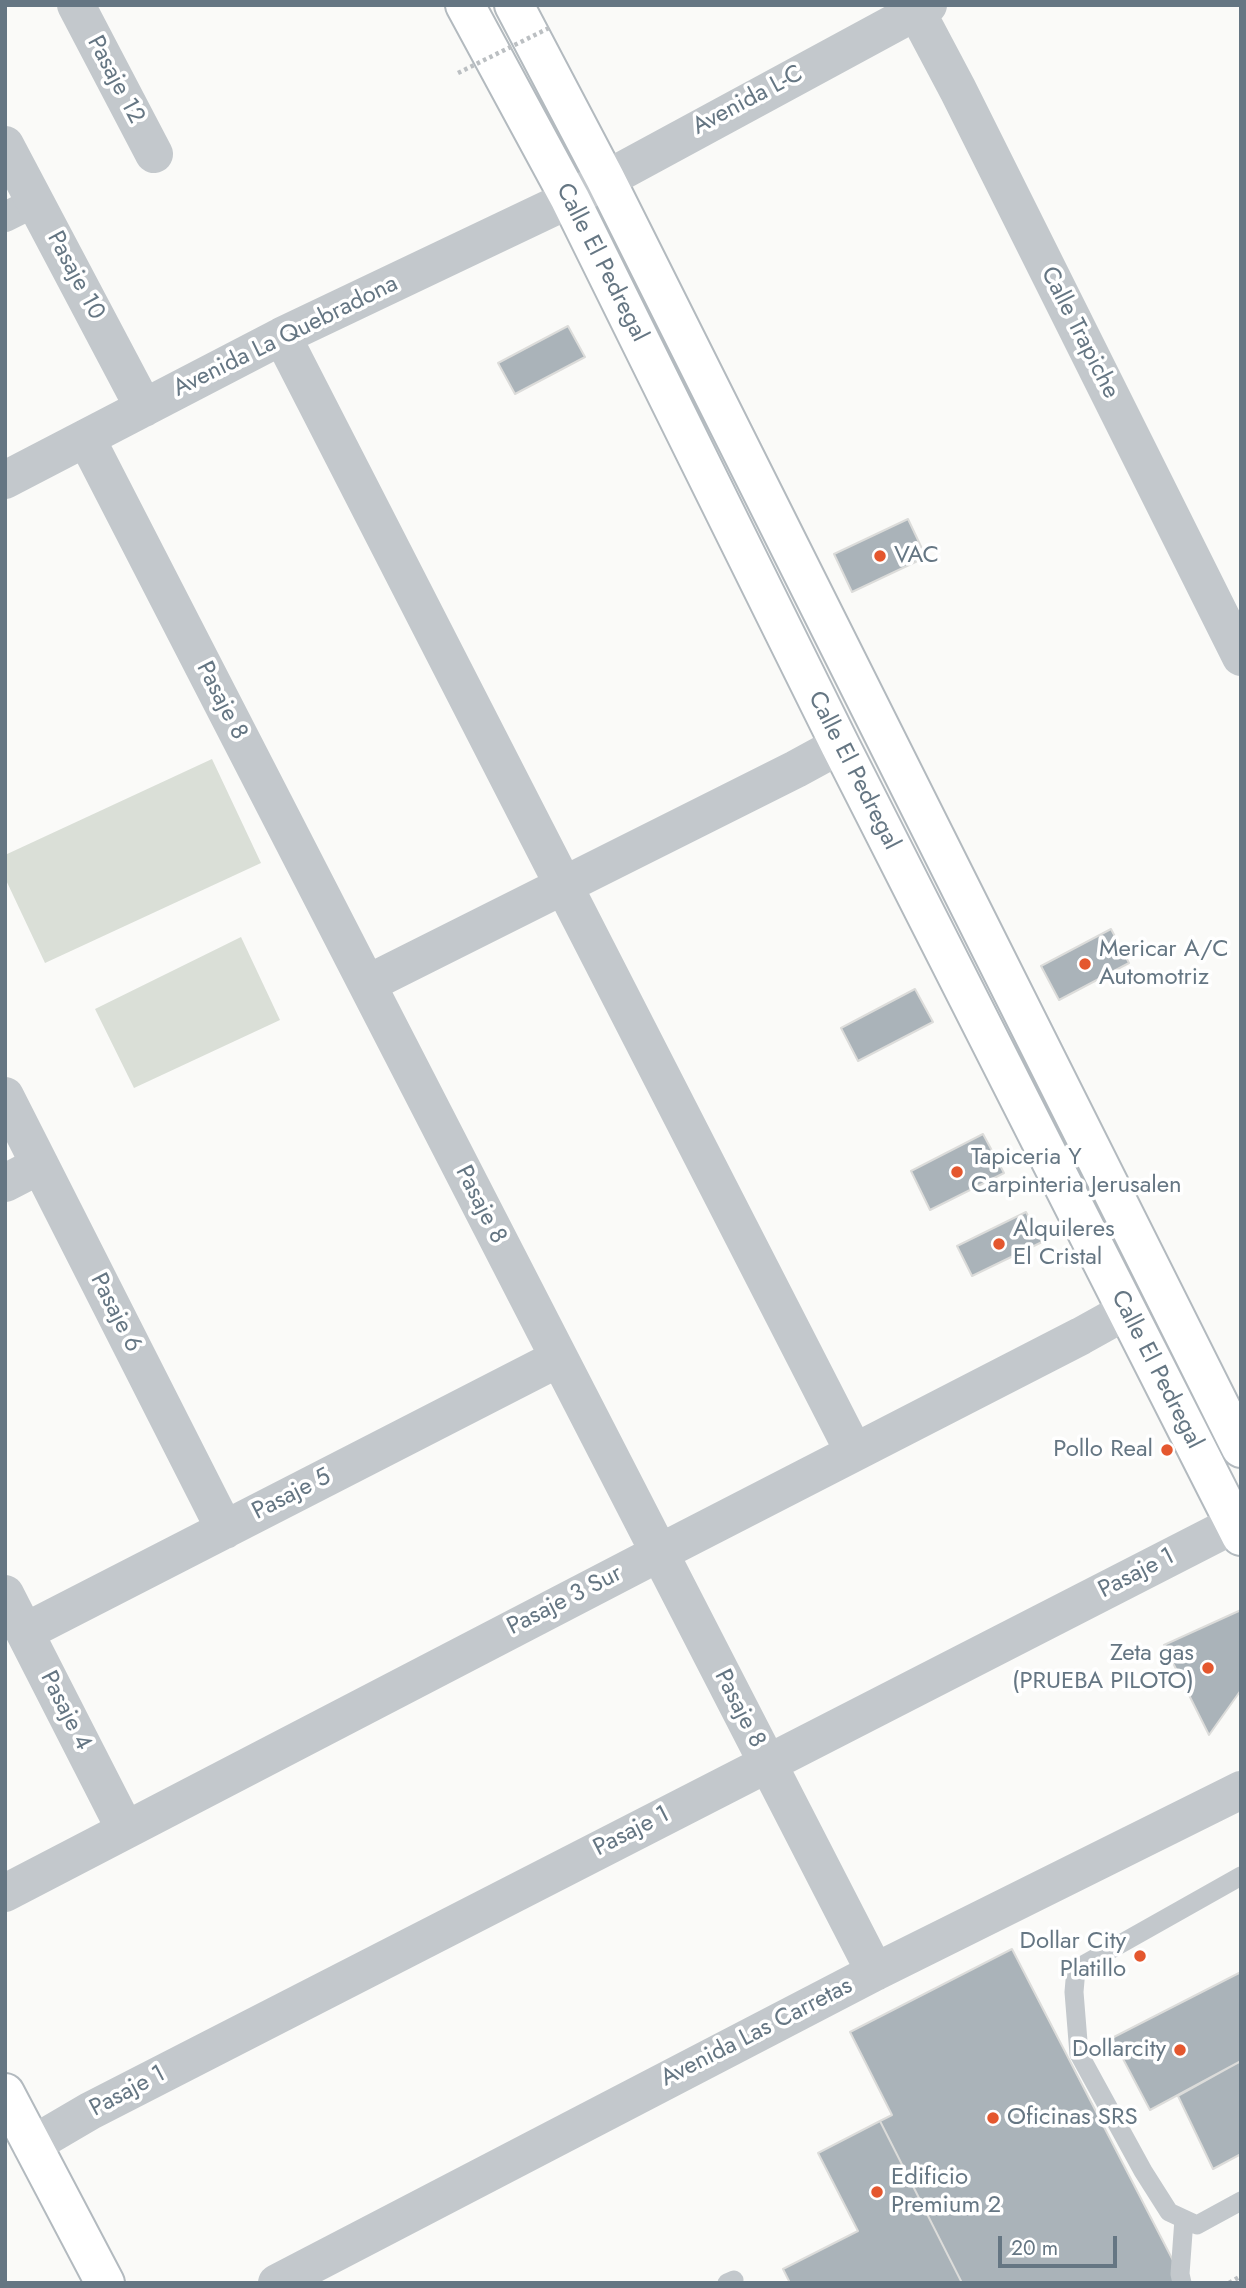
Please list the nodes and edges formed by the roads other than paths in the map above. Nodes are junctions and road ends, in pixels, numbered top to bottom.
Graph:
1 (76, 5) edge
2 (465, 5) edge
3 (514, 5) edge
4 (919, 7) edge
5 (5, 145) edge
6 (154, 154) dead end
7 (605, 178) junction
8 (570, 199) junction
9 (20, 209) edge
10 (282, 337) junction
11 (144, 408) junction
12 (86, 438) junction
13 (5, 480) edge
14 (1241, 657) edge
15 (839, 745) junction
16 (563, 885) junction
17 (367, 984) junction
18 (5, 1096) edge
19 (40, 1165) junction
20 (5, 1183) edge
21 (1126, 1311) junction
22 (559, 1358) junction
23 (1241, 1448) edge
24 (854, 1452) junction
25 (1239, 1527) edge
26 (225, 1530) junction
27 (659, 1553) junction
28 (5, 1594) edge
29 (25, 1632) junction
30 (767, 1762) junction
31 (1241, 1790) edge
32 (125, 1829) junction
33 (1241, 1877) edge
34 (5, 1893) edge
35 (875, 1972) junction
36 (5, 2093) edge
37 (32, 2145) junction
38 (1241, 2201) edge
39 (1184, 2218) junction
40 (105, 2283) edge
41 (277, 2283) edge
42 (1182, 2283) edge

1 - 6 street, Pasaje 12
2 - 8 main road, Calle El Pedregal
3 - 7 main road, Calle El Pedregal
4 - 7 street, Avenida L-C
4 - 14 street, Calle Trapiche
5 - 9 street, Pasaje 10
7 - 8 street, Avenida L-C
7 - 23 main road, Calle El Pedregal
8 - 10 street, Avenida La Quebradona
8 - 15 main road, Calle El Pedregal
9 - 11 street, Pasaje 10
10 - 11 street, Avenida La Quebradona
10 - 16 street
11 - 12 street, Avenida La Quebradona
12 - 13 street, Avenida La Quebradona
12 - 17 street, Pasaje 8
15 - 16 street
15 - 21 main road, Calle El Pedregal
16 - 17 street
16 - 24 street
17 - 22 street, Pasaje 8
18 - 19 street, Pasaje 6
19 - 20 street
19 - 26 street, Pasaje 6
21 - 24 street, Pasaje 3 Sur
21 - 25 main road, Calle El Pedregal
22 - 26 street, Pasaje 5
22 - 27 street, Pasaje 8
24 - 27 street, Pasaje 3 Sur
25 - 30 street, Pasaje 1
26 - 29 street, Pasaje 5
27 - 30 street, Pasaje 8
27 - 32 street, Pasaje 3 Sur
28 - 29 street, Pasaje 4
29 - 32 street, Pasaje 4
30 - 35 street, Pasaje 8
30 - 37 street, Pasaje 1
31 - 35 street, Avenida Las Carretas
32 - 34 street, Pasaje 3 Sur
33 - 39 lane
35 - 41 street, Avenida Las Carretas
36 - 37 main road
37 - 40 main road
38 - 39 lane
39 - 42 lane

